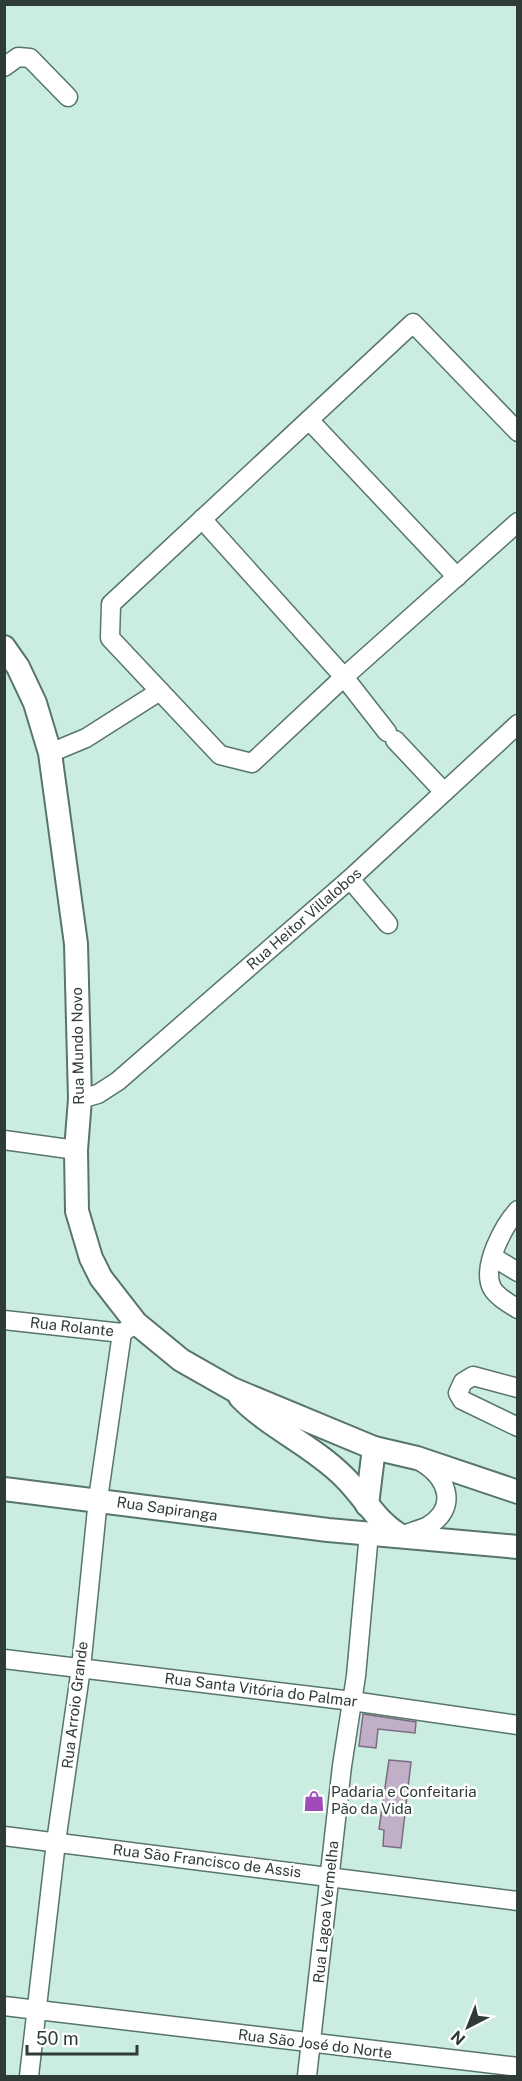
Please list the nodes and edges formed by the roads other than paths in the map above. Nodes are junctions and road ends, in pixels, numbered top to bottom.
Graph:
1 (6, 62) edge
2 (68, 96) dead end
3 (309, 420) junction
4 (518, 432) edge
5 (202, 519) junction
6 (518, 522) edge
7 (457, 577) junction
8 (4, 647) edge
9 (344, 677) junction
10 (160, 691) junction
11 (518, 724) edge
12 (50, 753) junction
13 (444, 792) junction
14 (350, 879) junction
15 (388, 924) dead end
16 (80, 1099) junction
17 (4, 1140) edge
18 (75, 1150) junction
19 (518, 1210) edge
20 (493, 1257) junction
21 (518, 1272) edge
22 (518, 1309) edge
23 (4, 1320) edge
24 (129, 1328) junction
25 (518, 1388) edge
26 (232, 1389) junction
27 (518, 1427) edge
28 (374, 1448) junction
29 (417, 1458) junction
30 (4, 1489) edge
31 (518, 1492) edge
32 (98, 1499) junction
33 (367, 1505) junction
34 (328, 1530) junction
35 (369, 1533) junction
36 (401, 1536) junction
37 (518, 1547) edge
38 (4, 1659) edge
39 (81, 1668) junction
40 (352, 1701) junction
41 (518, 1725) edge
42 (4, 1836) edge
43 (56, 1842) junction
44 (329, 1877) junction
45 (518, 1901) edge
46 (4, 2006) edge
47 (37, 2011) junction
48 (311, 2043) junction
49 (518, 2067) edge
50 (29, 2076) edge
51 (307, 2076) edge

1 - 2 street
3 - 4 street
3 - 5 street
3 - 7 street
5 - 9 street
5 - 10 street
6 - 7 street
7 - 9 street
8 - 12 main road, Rua Mundo Novo
9 - 10 street
9 - 13 street
10 - 12 street
11 - 13 street, Rua Heitor Villalobos
12 - 16 main road, Rua Mundo Novo
13 - 14 street, Rua Heitor Villalobos
14 - 15 street
14 - 16 street, Rua Heitor Villalobos
16 - 18 main road, Rua Mundo Novo
17 - 18 street
18 - 24 main road, Rua Mundo Novo
19 - 20 street
20 - 21 street
20 - 22 street
23 - 24 street, Rua Rolante
24 - 26 main road, Rua Mundo Novo
24 - 32 street, Rua Arroio Grande
25 - 27 street
26 - 28 main road, Rua Mundo Novo
26 - 33 main road, Rua Mundo Novo
28 - 29 main road
28 - 33 main road
29 - 31 main road
29 - 36 street
30 - 32 main road, Rua Sapiranga
32 - 34 main road, Rua Sapiranga
32 - 39 street, Rua Arroio Grande
33 - 34 main road
33 - 36 main road
34 - 35 main road, Rua Sapiranga
35 - 36 main road, Rua Sapiranga
35 - 40 street, Rua Lagoa Vermelha
36 - 37 main road, Rua Sapiranga
38 - 39 street, Rua Santa Vitória do Palmar
39 - 40 street, Rua Santa Vitória do Palmar
39 - 43 street, Rua Arroio Grande
40 - 41 street, Rua Santa Vitória do Palmar
40 - 44 street, Rua Lagoa Vermelha
42 - 43 street, Rua São Francisco de Assis
43 - 44 street, Rua São Francisco de Assis
43 - 47 street, Rua Arroio Grande
44 - 45 street, Rua São Francisco de Assis
44 - 48 street, Rua Lagoa Vermelha
46 - 47 street, Rua São José do Norte
47 - 48 street, Rua São José do Norte
47 - 50 street, Rua Arroio Grande
48 - 49 street, Rua São José do Norte
48 - 51 street, Rua Lagoa Vermelha

